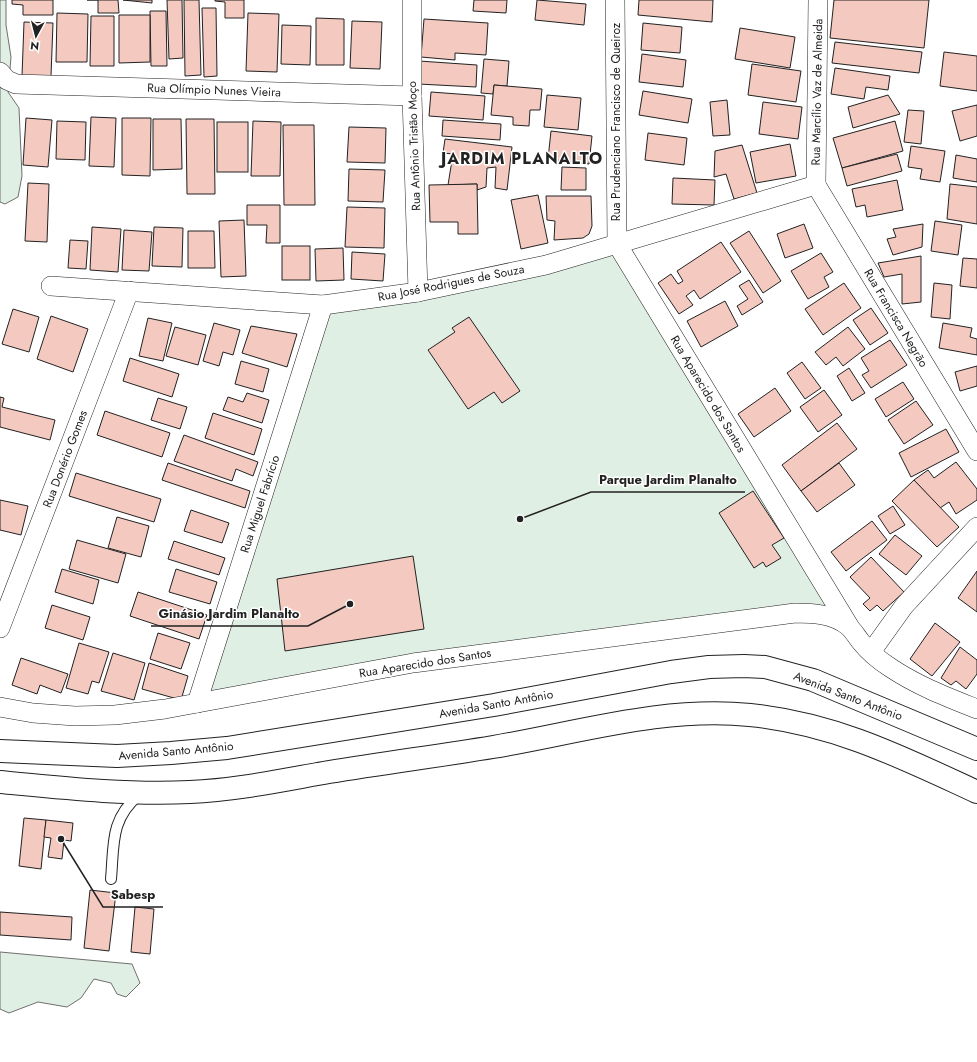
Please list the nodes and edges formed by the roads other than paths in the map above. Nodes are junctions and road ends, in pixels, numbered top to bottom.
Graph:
1 (412, 0) edge
2 (615, 0) edge
3 (818, 0) edge
4 (0, 72) edge
5 (412, 96) junction
6 (816, 185) junction
7 (617, 244) junction
8 (51, 286) dead end
9 (129, 291) junction
10 (418, 292) junction
11 (323, 305) junction
12 (977, 451) edge
13 (977, 527) edge
14 (848, 626) junction
15 (0, 628) edge
16 (871, 652) junction
17 (198, 703) junction
18 (0, 707) edge
19 (977, 708) edge
20 (977, 750) edge
21 (0, 751) edge
22 (0, 782) edge
23 (142, 792) junction
24 (977, 792) edge
25 (111, 879) dead end

1 - 5 street, Rua Antônio Tristão Moço
2 - 7 street, Rua Prudenciano Francisco de Queiroz
3 - 6 street, Rua Marcílio Vaz de Almeida
4 - 5 street, Rua Olímpio Nunes Vieira
5 - 10 street, Rua Antônio Tristão Moço
6 - 7 street, Rua José Rodrigues de Souza
6 - 12 street, Rua Francisca Negrão
7 - 10 street, Rua José Rodrigues de Souza
7 - 14 street, Rua Aparecido dos Santos
8 - 9 street, Rua José Rodrigues de Souza
9 - 11 street, Rua José Rodrigues de Souza
9 - 15 street, Rua Donério Gomes
10 - 11 street, Rua José Rodrigues de Souza
11 - 17 street, Rua Miguel Fabrício
13 - 16 street
14 - 16 street, Rua Aparecido dos Santos
14 - 17 street, Rua Aparecido dos Santos
16 - 19 street, Rua Aparecido dos Santos
17 - 18 street, Rua Aparecido dos Santos
20 - 21 street, Avenida Santo Antônio
22 - 23 street
23 - 24 street
23 - 25 lane

